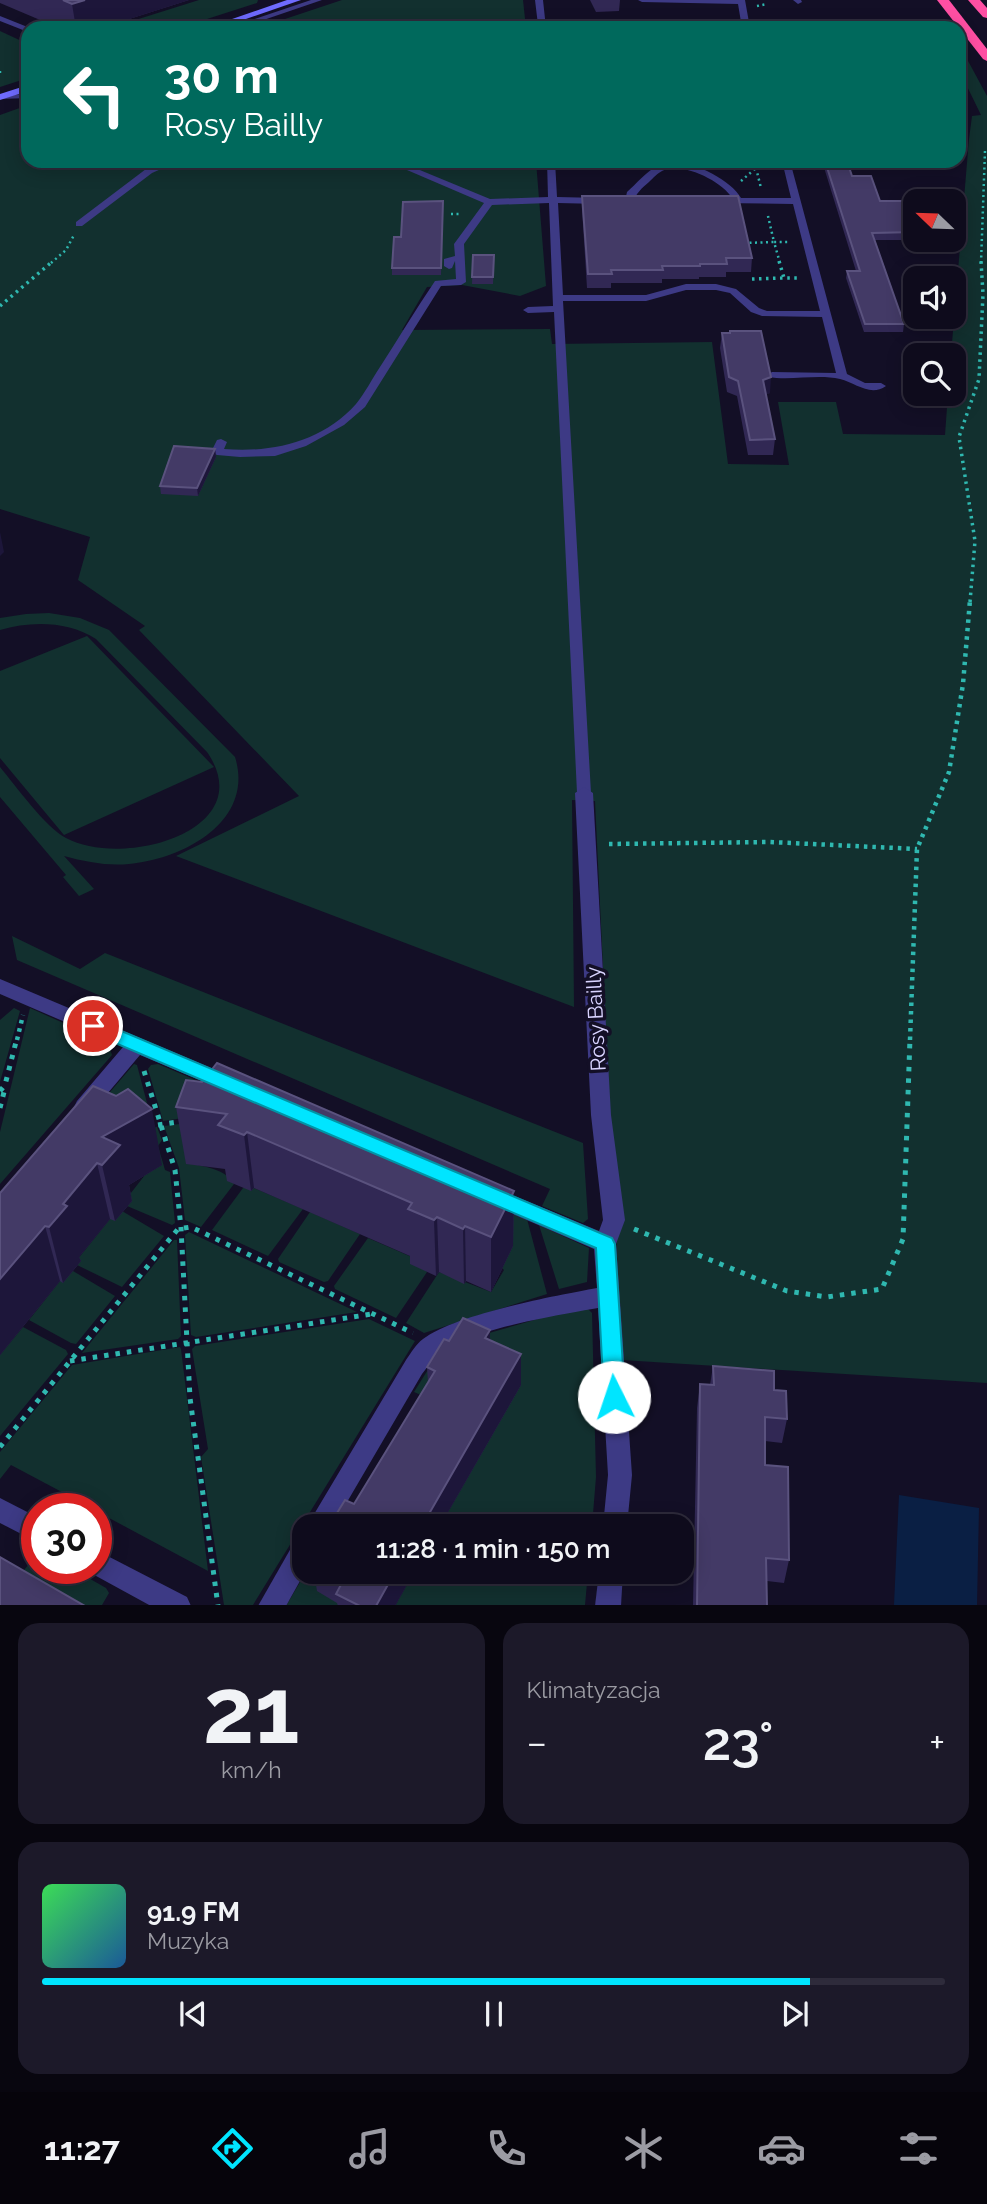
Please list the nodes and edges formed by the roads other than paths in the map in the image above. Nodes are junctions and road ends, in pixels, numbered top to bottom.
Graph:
1 (296, 0) edge
2 (318, 0) edge
3 (540, 0) edge
4 (642, 0) edge
5 (943, 0) edge
6 (974, 0) edge
7 (673, 1) edge
8 (741, 1) edge
9 (987, 15) edge
10 (0, 18) edge
11 (232, 21) edge
12 (254, 21) edge
13 (541, 21) edge
14 (745, 21) edge
15 (959, 21) edge
16 (21, 27) edge
17 (966, 30) edge
18 (987, 57) edge
19 (21, 90) edge
20 (21, 96) edge
21 (1, 97) edge
22 (157, 168) edge
23 (407, 168) edge
24 (552, 168) edge
25 (660, 168) edge
26 (692, 168) edge
27 (788, 168) edge
28 (554, 200) junction
29 (630, 201) junction
30 (643, 201) edge
31 (710, 201) edge
32 (737, 201) junction
33 (798, 201) junction
34 (489, 202) junction
35 (79, 224) road end
36 (460, 258) junction
37 (449, 267) dead end
38 (558, 303) junction
39 (528, 310) dead end
40 (826, 314) junction
41 (772, 375) edge
42 (842, 376) junction
43 (881, 386) dead end
44 (221, 442) dead end
45 (584, 793) joint
46 (0, 986) edge
47 (137, 1045) junction
48 (248, 1092) edge
49 (74, 1119) edge
50 (477, 1189) edge
51 (605, 1244) junction
52 (608, 1296) junction
53 (0, 1510) edge
54 (326, 1514) edge
55 (616, 1514) edge
56 (21, 1521) edge
57 (112, 1570) edge
58 (292, 1570) edge
59 (610, 1584) edge
60 (177, 1605) edge
61 (271, 1605) edge
62 (608, 1605) edge

1 - 11 street
2 - 12 lane
3 - 13 lane
4 - 7 lane
5 - 15 highway
6 - 9 highway
7 - 8 lane
8 - 14 lane
10 - 16 lane
17 - 18 highway
19 - 21 street
20 - 21 lane
22 - 35 lane
23 - 34 lane
24 - 28 lane
25 - 29 lane
26 - 32 lane
27 - 33 lane
28 - 29 lane
28 - 34 lane
28 - 38 lane
29 - 30 lane
31 - 32 lane
32 - 33 lane
33 - 40 lane
34 - 36 lane
36 - 37 lane
36 - 44 lane
38 - 39 lane
38 - 40 lane
38 - 45 lane
40 - 42 lane
41 - 42 lane
42 - 43 lane
45 - 51 street, Rosy Bailly
46 - 47 street
47 - 48 street
47 - 49 street
50 - 51 street
51 - 52 street, Rosy Bailly
52 - 54 street
52 - 55 street, Rosy Bailly
53 - 56 street
57 - 60 street
58 - 61 street
59 - 62 street

